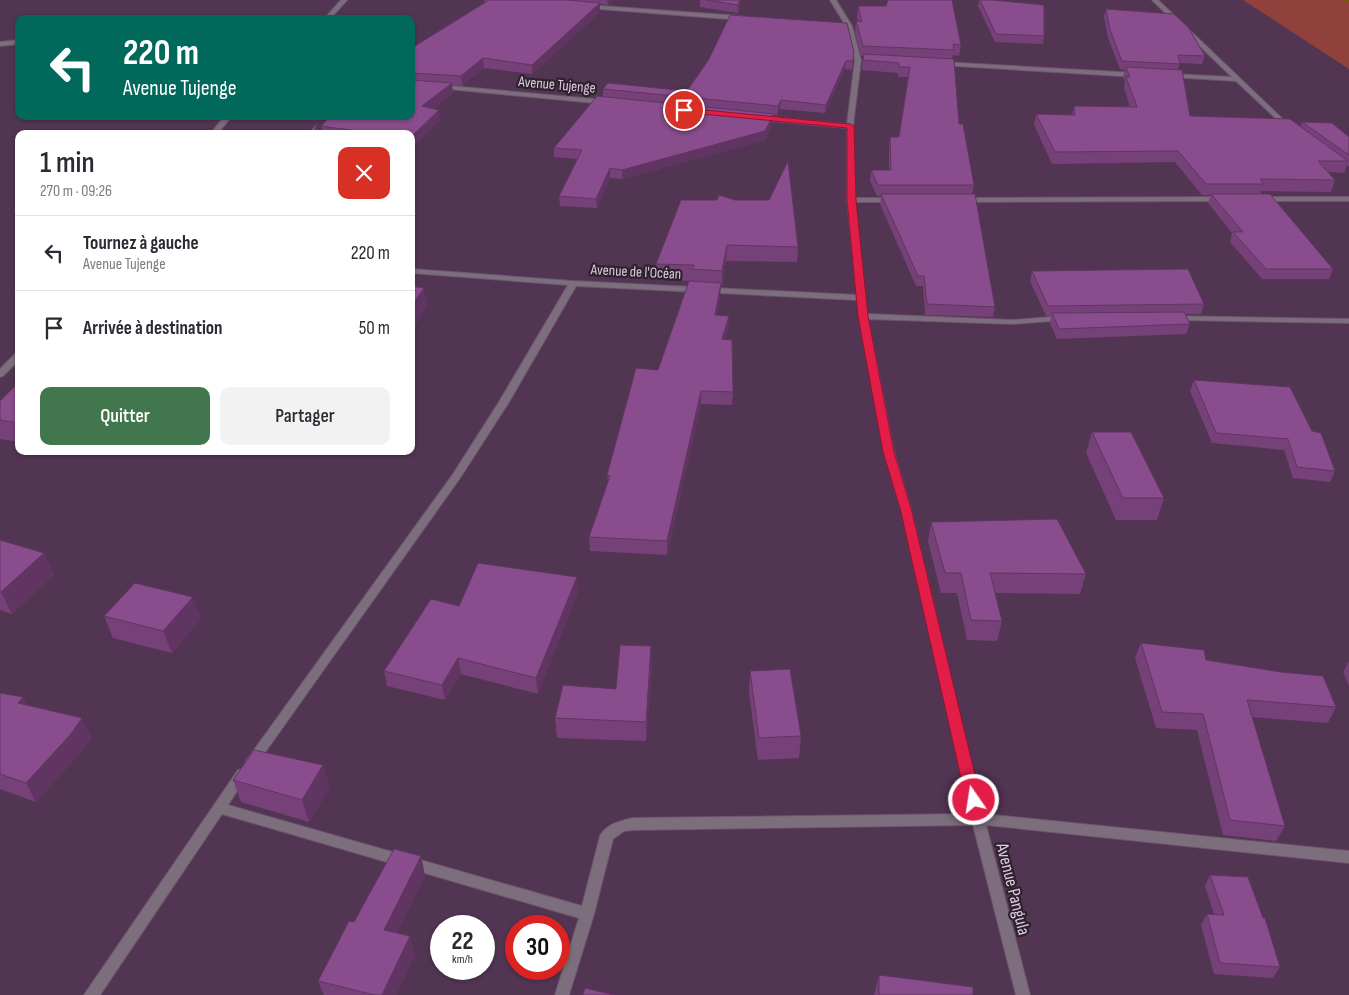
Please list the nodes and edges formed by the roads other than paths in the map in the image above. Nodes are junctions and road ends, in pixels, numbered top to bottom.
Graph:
1 (344, 0) edge
2 (833, 0) edge
3 (1155, 0) edge
4 (582, 6) edge
5 (331, 15) edge
6 (749, 19) edge
7 (15, 42) edge
8 (0, 44) edge
9 (933, 64) edge
10 (1145, 75) edge
11 (1164, 76) edge
12 (1237, 79) junction
13 (432, 87) edge
14 (613, 103) edge
15 (752, 117) edge
16 (225, 120) edge
17 (850, 126) junction
18 (1291, 129) edge
19 (217, 130) edge
20 (1349, 198) edge
21 (1234, 199) edge
22 (1254, 199) edge
23 (852, 200) junction
24 (900, 200) edge
25 (959, 200) edge
26 (415, 271) edge
27 (574, 283) junction
28 (860, 298) junction
29 (863, 316) junction
30 (1073, 318) edge
31 (1160, 318) edge
32 (1349, 321) edge
33 (15, 359) edge
34 (0, 374) edge
35 (218, 808) junction
36 (978, 819) junction
37 (1349, 857) edge
38 (587, 914) junction
39 (91, 995) edge
40 (562, 995) edge
41 (1023, 995) edge

1 - 5 street
2 - 17 street, Avenue Pangula
3 - 12 street
4 - 6 street
7 - 8 street
9 - 10 street
11 - 12 street
12 - 18 street
13 - 14 street, Avenue Tujenge
15 - 17 street
16 - 19 street
17 - 23 street, Avenue Pangula
20 - 22 street
21 - 25 street
23 - 24 street
23 - 28 street, Avenue Pangula
26 - 27 street, Avenue de l'Océan
27 - 28 street, Avenue de l'Océan
27 - 35 street
28 - 29 street, Avenue Pangula
29 - 30 street
29 - 36 street, Avenue Pangula
31 - 32 street
33 - 34 street
35 - 38 street
35 - 39 street
36 - 37 street
36 - 38 street
36 - 41 street, Avenue Pangula
38 - 40 street

